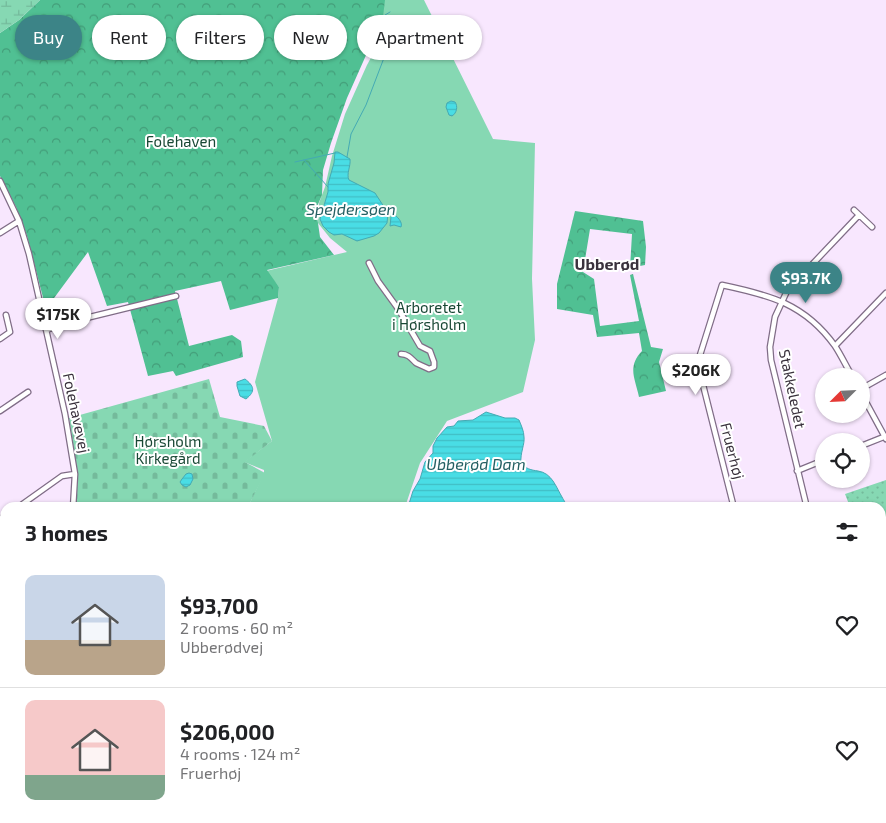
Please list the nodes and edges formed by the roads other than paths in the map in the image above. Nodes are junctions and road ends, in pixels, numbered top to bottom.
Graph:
1 (0, 181) edge
2 (854, 210) dead end
3 (859, 215) junction
4 (19, 221) junction
5 (872, 227) dead end
6 (0, 233) edge
7 (369, 263) dead end
8 (886, 292) edge
9 (176, 296) dead end
10 (782, 301) junction
11 (6, 315) dead end
12 (46, 330) junction
13 (0, 339) edge
14 (835, 346) junction
15 (401, 354) dead end
16 (847, 368) edge
17 (886, 375) edge
18 (870, 384) edge
19 (28, 392) dead end
20 (870, 410) edge
21 (0, 412) edge
22 (885, 437) edge
23 (870, 443) edge
24 (815, 464) edge
25 (798, 471) junction
26 (75, 474) junction
27 (25, 502) edge
28 (73, 502) edge
29 (732, 502) edge
30 (806, 502) edge

1 - 4 street, Folehavevej
2 - 3 street
3 - 5 street
3 - 10 street, Stakkeledet
4 - 6 street
4 - 12 street, Folehavevej
7 - 15 street
8 - 14 street
9 - 12 street
10 - 14 street
10 - 25 street, Stakkeledet
10 - 29 street, Fruerhøj
11 - 13 street
12 - 26 street, Folehavevej
14 - 16 street
17 - 18 street
19 - 21 street
20 - 22 street
22 - 23 street
24 - 25 street
25 - 30 street, Stakkeledet
26 - 27 street
26 - 28 street, Folehavevej

